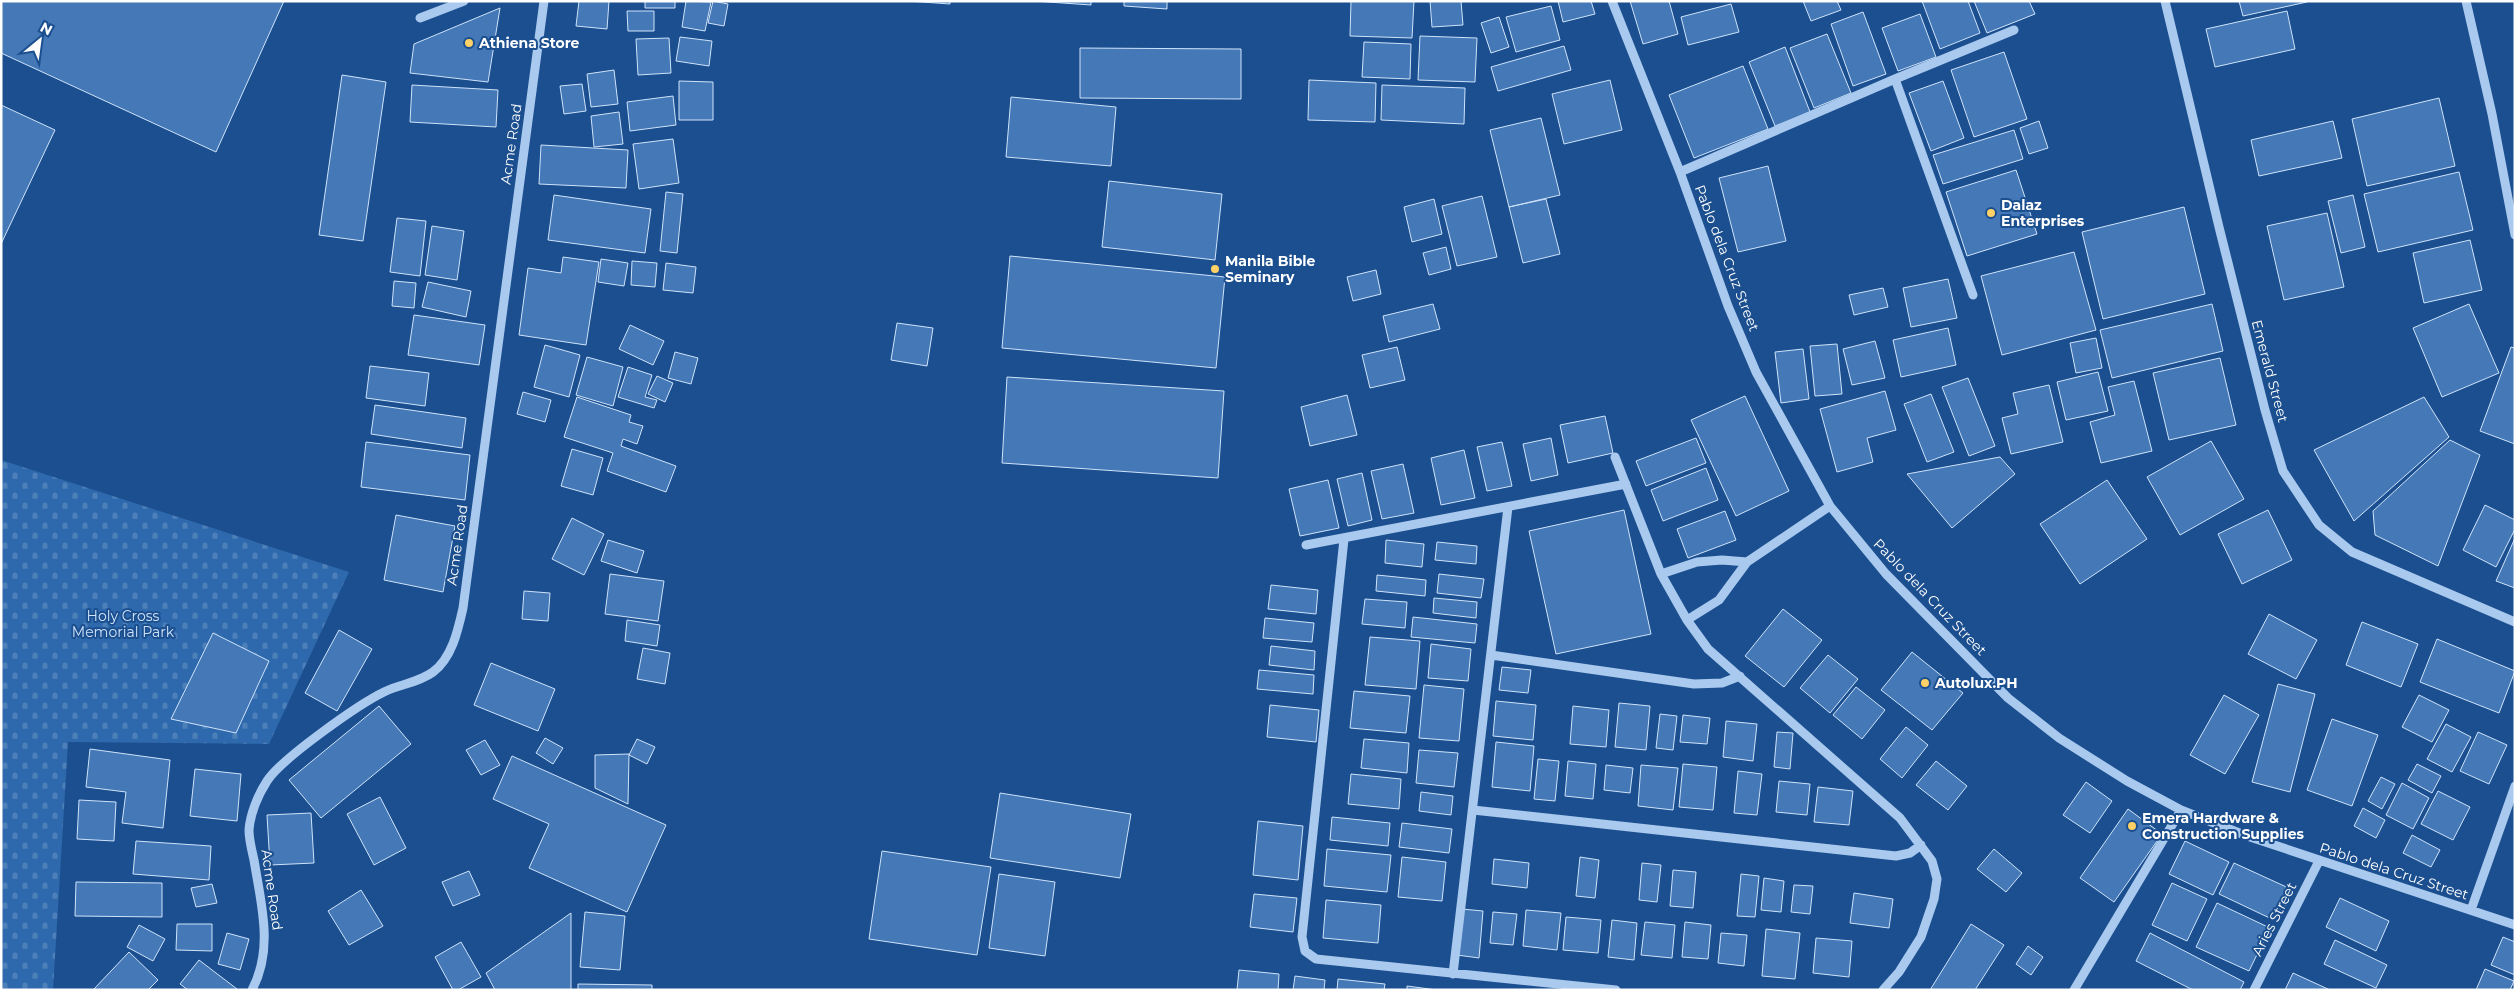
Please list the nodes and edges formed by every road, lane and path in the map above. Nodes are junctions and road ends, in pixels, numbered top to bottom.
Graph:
1 (464, 1) edge
2 (544, 1) edge
3 (1612, 1) edge
4 (2165, 1) edge
5 (2466, 1) edge
6 (420, 18) dead end
7 (2014, 30) dead end
8 (1896, 79) junction
9 (1680, 172) junction
10 (2515, 235) edge
11 (1973, 295) dead end
12 (1616, 458) dead end
13 (1626, 484) junction
14 (1830, 506) junction
15 (1508, 507) junction
16 (1344, 538) junction
17 (1306, 546) dead end
18 (1747, 562) junction
19 (1661, 574) junction
20 (1687, 620) junction
21 (2515, 622) edge
22 (1492, 655) junction
23 (1740, 676) junction
24 (2515, 786) edge
25 (1473, 810) junction
26 (2181, 810) junction
27 (1921, 845) junction
28 (2319, 861) junction
29 (2471, 910) junction
30 (2515, 925) edge
31 (1453, 974) junction
32 (252, 990) edge
33 (1616, 990) edge
34 (1883, 990) edge
35 (2074, 990) edge
36 (2254, 990) edge

1 - 6 street
2 - 32 street, Acme Road
3 - 9 street, Pablo dela Cruz Street
4 - 21 street, Emerald Street
5 - 10 street
7 - 8 street
8 - 9 street
8 - 11 street
9 - 14 street, Pablo dela Cruz Street
12 - 13 street
13 - 15 street
13 - 19 street
14 - 18 street
14 - 26 street, Pablo dela Cruz Street
15 - 16 street
15 - 22 street
16 - 17 street
16 - 31 street
18 - 19 street
18 - 20 street
19 - 20 street
20 - 23 street
22 - 23 street
22 - 25 street
23 - 27 street
24 - 29 street
25 - 27 street
25 - 31 street
26 - 28 street, Pablo dela Cruz Street
26 - 35 street
27 - 34 street
28 - 29 street, Pablo dela Cruz Street
28 - 36 street, Aries Street
29 - 30 street, Pablo dela Cruz Street
31 - 33 street

